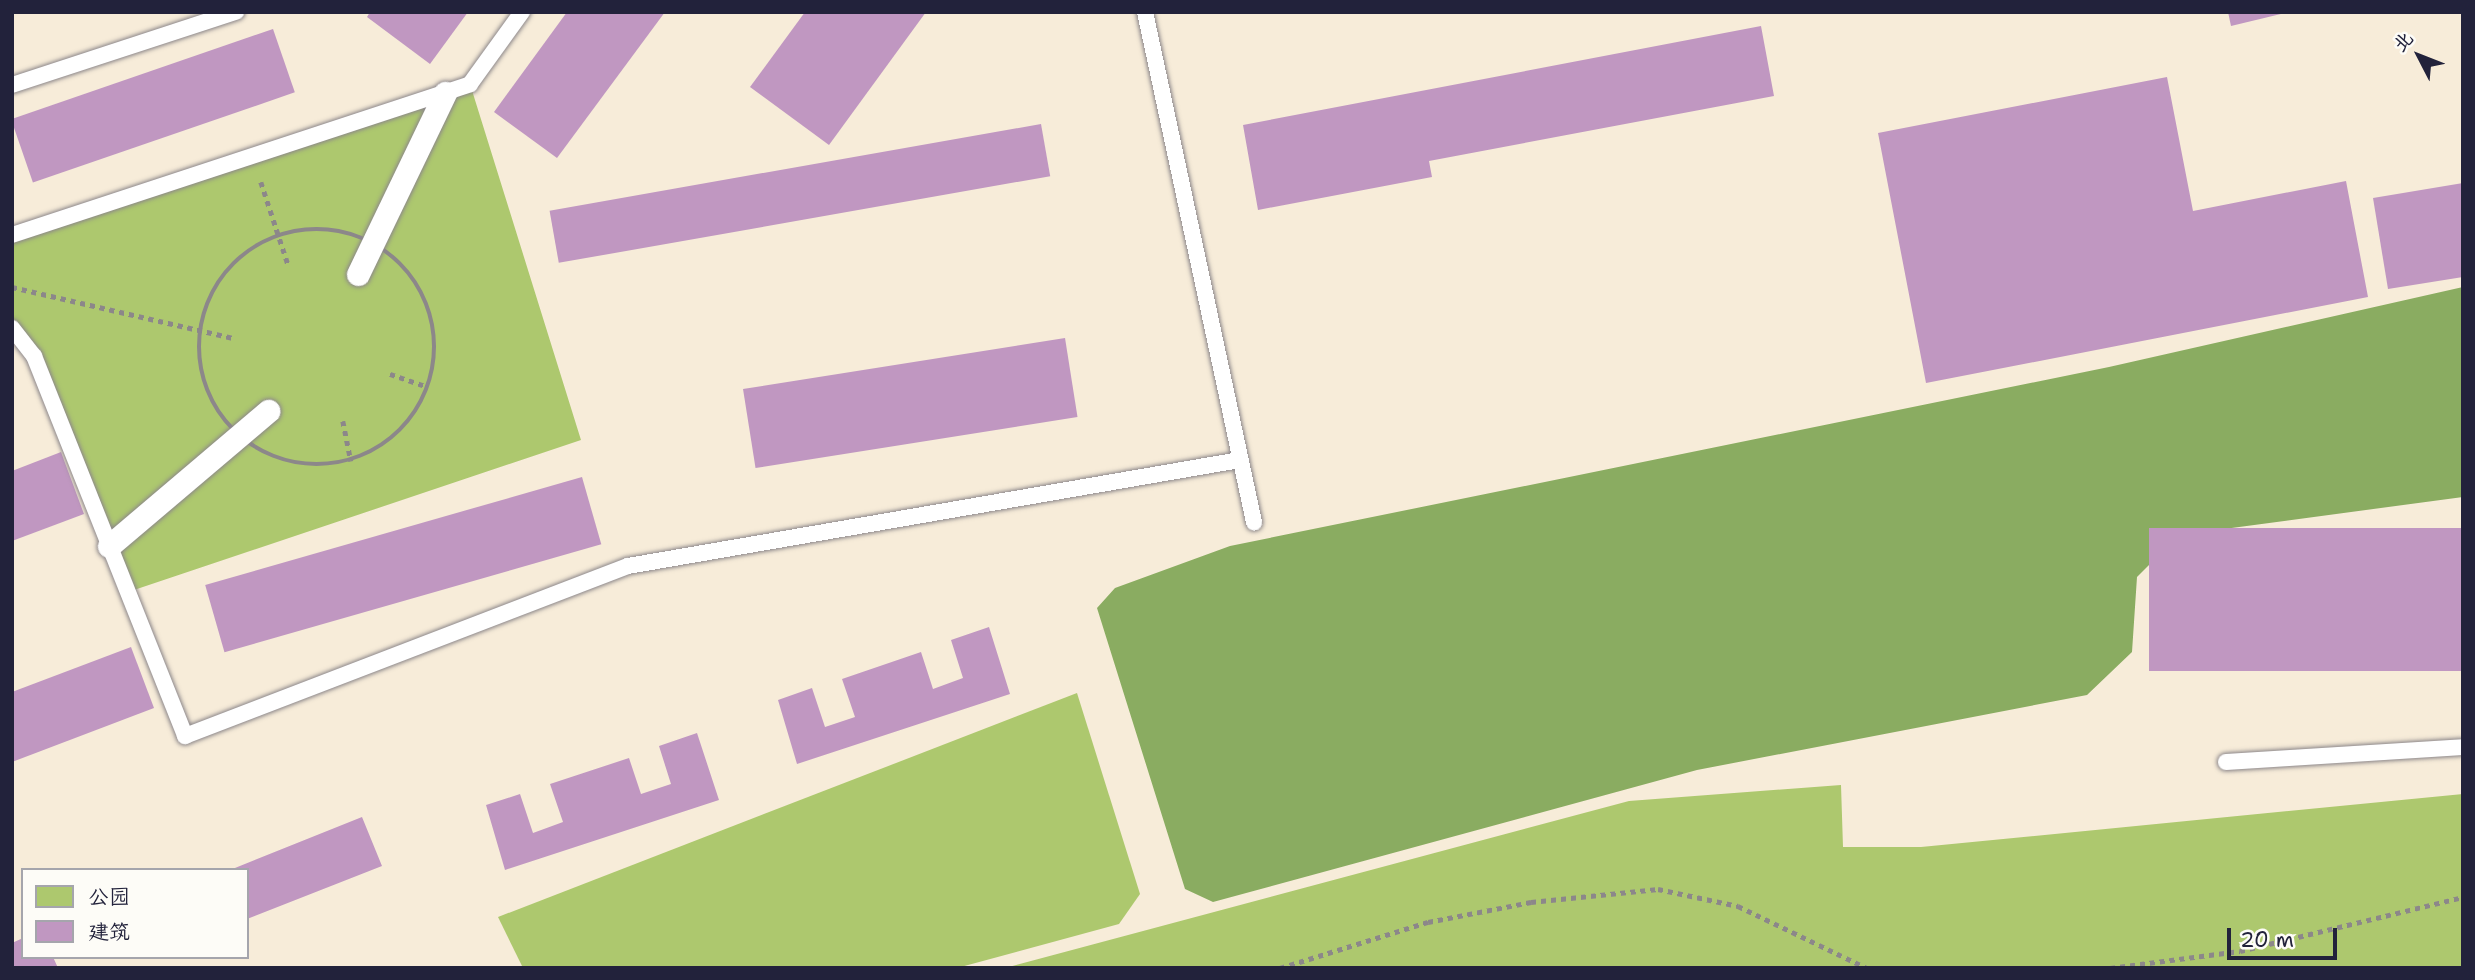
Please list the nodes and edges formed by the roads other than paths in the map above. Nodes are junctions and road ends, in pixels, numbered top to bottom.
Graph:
1 (236, 12) edge
2 (522, 12) edge
3 (1145, 12) edge
4 (12, 85) edge
5 (445, 93) junction
6 (12, 235) edge
7 (358, 274) dead end
8 (12, 328) edge
9 (268, 411) dead end
10 (1240, 460) dead end
11 (1254, 523) dead end
12 (109, 546) junction
13 (2463, 747) edge
14 (2226, 762) dead end

1 - 4 lane
2 - 5 lane
3 - 11 lane
5 - 6 lane
5 - 7 street
8 - 12 lane
9 - 12 street
10 - 12 lane
13 - 14 lane

